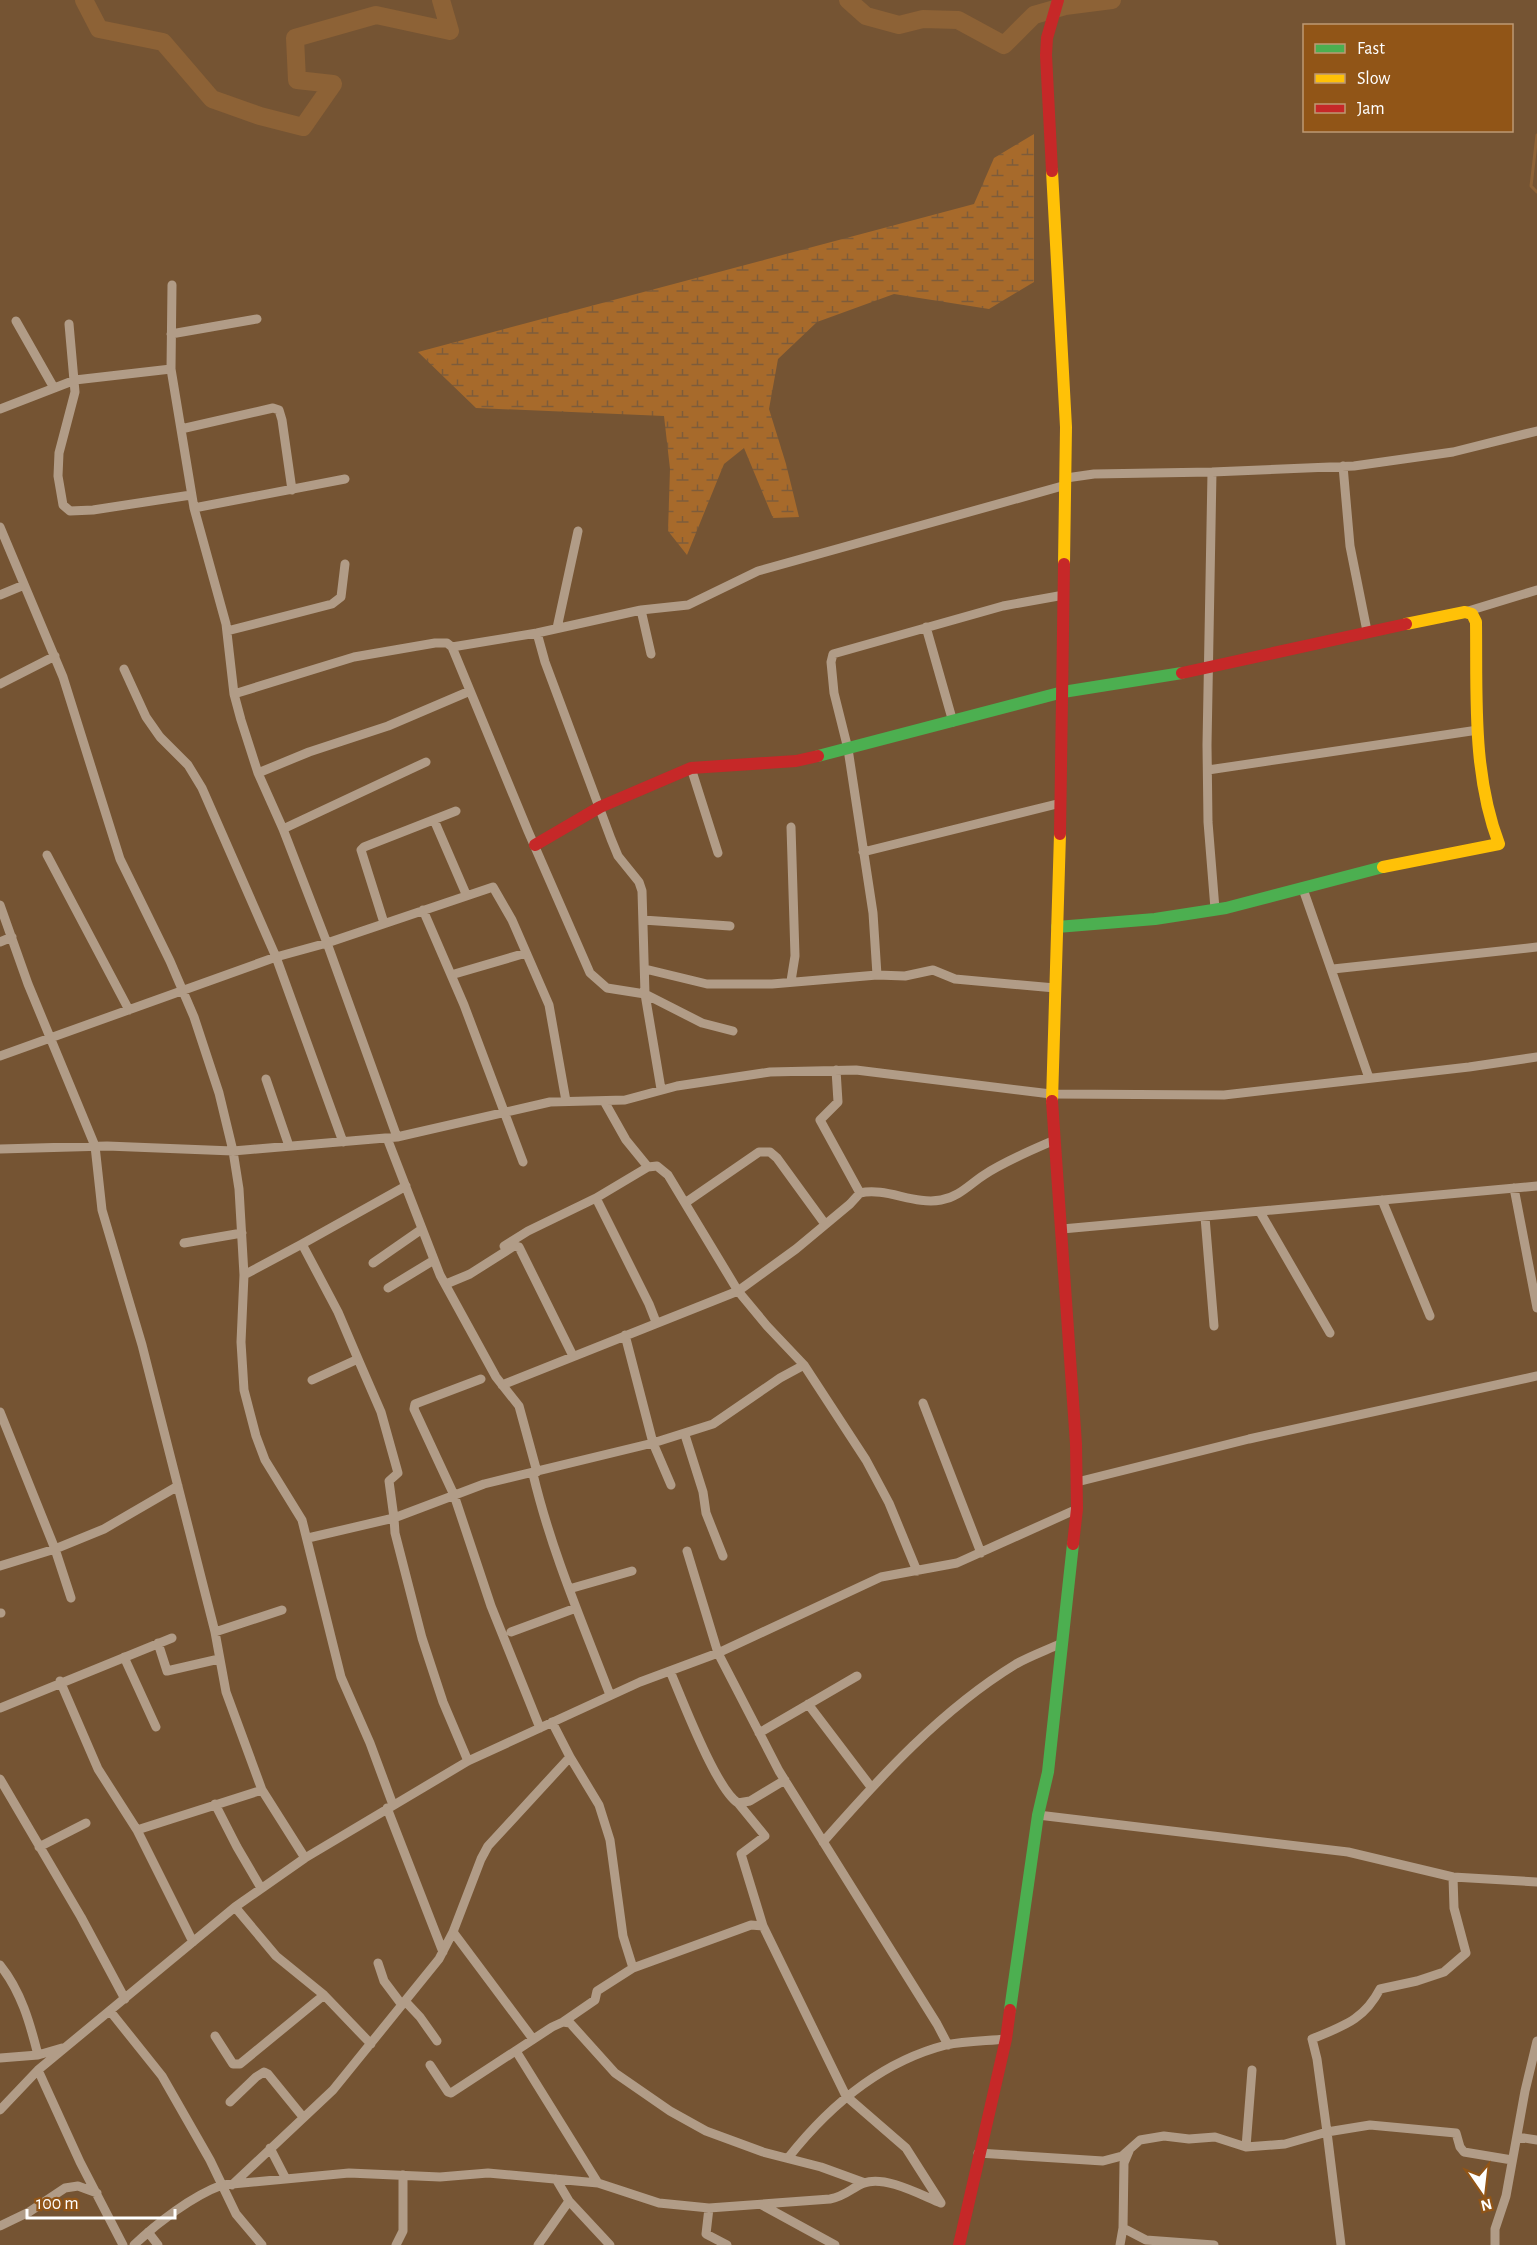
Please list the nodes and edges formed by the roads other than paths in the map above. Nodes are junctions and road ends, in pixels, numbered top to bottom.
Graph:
1 (1058, 0) edge
2 (172, 285) dead end
3 (257, 319) dead end
4 (16, 321) dead end
5 (69, 324) dead end
6 (171, 334) junction
7 (171, 369) junction
8 (75, 380) junction
9 (54, 388) junction
10 (0, 409) edge
11 (181, 429) junction
12 (1537, 431) edge
13 (1343, 466) junction
14 (1212, 472) junction
15 (345, 479) dead end
16 (1066, 482) junction
17 (292, 490) junction
18 (191, 495) junction
19 (194, 508) junction
20 (0, 527) edge
21 (578, 531) dead end
22 (345, 564) dead end
23 (24, 585) junction
24 (1537, 591) edge
25 (1064, 595) junction
26 (0, 596) edge
27 (641, 610) junction
28 (1465, 612) junction
29 (926, 627) junction
30 (557, 628) junction
31 (227, 631) junction
32 (1367, 632) junction
33 (537, 633) junction
34 (453, 647) junction
35 (651, 654) dead end
36 (55, 656) junction
37 (123, 669) dead end
38 (1208, 669) junction
39 (0, 684) edge
40 (470, 690) junction
41 (1062, 692) junction
42 (234, 694) junction
43 (953, 722) junction
44 (1478, 730) junction
45 (848, 749) junction
46 (426, 762) dead end
47 (691, 768) junction
48 (1208, 770) junction
49 (258, 773) junction
50 (1061, 803) junction
51 (600, 807) junction
52 (456, 811) dead end
53 (434, 820) junction
54 (791, 827) dead end
55 (283, 829) junction
56 (535, 845) junction
57 (863, 852) junction
58 (718, 853) dead end
59 (47, 855) dead end
60 (1303, 889) junction
61 (466, 894) junction
62 (0, 904) edge
63 (1215, 909) junction
64 (423, 910) junction
65 (643, 920) junction
66 (384, 923) junction
67 (730, 926) dead end
68 (1057, 927) junction
69 (12, 937) junction
70 (0, 942) edge
71 (327, 943) junction
72 (1537, 947) edge
73 (526, 953) junction
74 (276, 957) junction
75 (645, 969) junction
76 (1333, 969) junction
77 (451, 975) junction
78 (878, 975) junction
79 (791, 981) junction
80 (1055, 988) junction
81 (183, 990) junction
82 (645, 994) junction
83 (129, 1010) junction
84 (733, 1031) dead end
85 (50, 1039) junction
86 (0, 1056) edge
87 (1537, 1057) edge
88 (836, 1070) junction
89 (1369, 1078) junction
90 (266, 1079) dead end
91 (661, 1089) junction
92 (1051, 1094) junction
93 (566, 1101) junction
94 (604, 1101) junction
95 (503, 1112) junction
96 (392, 1138) junction
97 (1055, 1140) junction
98 (343, 1142) junction
99 (95, 1146) junction
100 (289, 1146) junction
101 (0, 1149) edge
102 (233, 1151) junction
103 (523, 1162) dead end
104 (648, 1167) junction
105 (406, 1186) junction
106 (1537, 1186) edge
107 (1514, 1188) junction
108 (860, 1193) junction
109 (596, 1198) junction
110 (1382, 1200) junction
111 (685, 1203) junction
112 (1260, 1212) junction
113 (1205, 1217) junction
114 (825, 1224) junction
115 (422, 1229) junction
116 (1062, 1229) junction
117 (242, 1233) junction
118 (184, 1243) dead end
119 (302, 1244) junction
120 (504, 1246) dead end
121 (434, 1260) junction
122 (373, 1263) dead end
123 (244, 1275) junction
124 (446, 1284) junction
125 (388, 1288) dead end
126 (738, 1291) junction
127 (1537, 1308) edge
128 (1430, 1316) dead end
129 (656, 1322) junction
130 (1214, 1326) dead end
131 (1330, 1332) dead end
132 (625, 1335) junction
133 (573, 1356) junction
134 (358, 1359) junction
135 (804, 1365) junction
136 (1537, 1376) edge
137 (481, 1379) dead end
138 (312, 1380) dead end
139 (502, 1385) junction
140 (923, 1403) dead end
141 (0, 1412) edge
142 (685, 1435) junction
143 (653, 1443) junction
144 (535, 1473) junction
145 (1077, 1482) junction
146 (671, 1485) dead end
147 (178, 1486) junction
148 (454, 1495) junction
149 (1077, 1509) junction
150 (394, 1518) junction
151 (308, 1538) junction
152 (55, 1550) junction
153 (687, 1551) dead end
154 (981, 1553) junction
155 (723, 1556) dead end
156 (0, 1566) edge
157 (917, 1570) junction
158 (632, 1571) dead end
159 (569, 1589) junction
160 (71, 1598) dead end
161 (576, 1608) junction
162 (282, 1610) dead end
163 (215, 1632) junction
164 (511, 1632) dead end
165 (172, 1638) dead end
166 (1062, 1642) junction
167 (158, 1643) junction
168 (718, 1653) junction
169 (124, 1657) junction
170 (219, 1659) junction
171 (670, 1671) junction
172 (857, 1676) dead end
173 (60, 1682) junction
174 (610, 1695) junction
175 (808, 1704) junction
176 (0, 1707) edge
177 (552, 1722) junction
178 (156, 1727) dead end
179 (540, 1728) junction
180 (759, 1733) junction
181 (570, 1757) junction
182 (468, 1761) junction
183 (0, 1779) edge
184 (785, 1780) junction
185 (871, 1788) junction
186 (262, 1790) junction
187 (215, 1803) junction
188 (738, 1803) junction
189 (390, 1807) junction
190 (1038, 1815) junction
191 (86, 1823) dead end
192 (137, 1830) junction
193 (823, 1842) junction
194 (39, 1847) junction
195 (305, 1858) junction
196 (1453, 1877) junction
197 (1537, 1882) edge
198 (261, 1888) junction
199 (235, 1906) junction
200 (763, 1926) junction
201 (453, 1932) junction
202 (193, 1942) junction
203 (443, 1952) junction
204 (378, 1963) dead end
205 (1, 1967) edge
206 (633, 1968) junction
207 (324, 1995) junction
208 (125, 1999) junction
209 (403, 2003) junction
210 (110, 2011) junction
211 (563, 2022) junction
212 (215, 2036) dead end
213 (533, 2039) junction
214 (1006, 2039) junction
215 (436, 2041) dead end
216 (1537, 2041) edge
217 (372, 2044) junction
218 (948, 2045) junction
219 (67, 2046) junction
220 (516, 2051) junction
221 (38, 2055) junction
222 (0, 2058) edge
223 (430, 2065) dead end
224 (38, 2070) junction
225 (1252, 2070) dead end
226 (846, 2096) junction
227 (230, 2102) dead end
228 (0, 2110) edge
229 (303, 2117) junction
230 (1327, 2132) junction
231 (1516, 2137) junction
232 (1537, 2140) edge
233 (1246, 2147) junction
234 (270, 2148) junction
235 (1130, 2149) junction
236 (978, 2153) junction
237 (788, 2158) junction
238 (1512, 2160) junction
239 (403, 2175) junction
240 (286, 2179) junction
241 (556, 2180) junction
242 (598, 2183) junction
243 (865, 2183) junction
244 (227, 2185) junction
245 (97, 2193) junction
246 (569, 2201) junction
247 (762, 2205) junction
248 (708, 2208) junction
249 (0, 2226) edge
250 (1123, 2228) junction
251 (148, 2232) junction
252 (123, 2245) edge
253 (134, 2245) edge
254 (158, 2245) edge
255 (262, 2245) edge
256 (396, 2245) edge
257 (538, 2245) edge
258 (610, 2245) edge
259 (727, 2245) edge
260 (835, 2245) edge
261 (960, 2245) edge
262 (1120, 2245) edge
263 (1214, 2245) edge
264 (1341, 2245) edge
265 (1495, 2245) edge

1 - 16 street
2 - 6 street
3 - 6 street
4 - 9 street
5 - 8 street
6 - 7 street
7 - 8 street
7 - 11 street
8 - 9 street
8 - 18 street
9 - 10 street
11 - 17 street
11 - 18 street
12 - 13 street
13 - 14 street
13 - 32 street
14 - 16 street
14 - 38 street
15 - 17 street
16 - 25 street
16 - 27 street
17 - 19 street
18 - 19 street
19 - 31 street
20 - 23 street
21 - 30 street
22 - 31 street
23 - 26 street
23 - 36 street
24 - 28 street
25 - 29 street
25 - 41 street
27 - 30 street
27 - 35 street
28 - 32 street
28 - 44 street
29 - 43 street
29 - 45 street
30 - 33 street
31 - 42 street
32 - 38 street
33 - 34 street
33 - 51 street
34 - 40 street
34 - 42 street
36 - 39 street
36 - 81 street
37 - 74 street
38 - 41 street
38 - 48 street
40 - 49 street
40 - 56 street
41 - 43 street
41 - 50 street
42 - 49 street
43 - 45 street
44 - 48 street
44 - 60 street
45 - 47 street
45 - 57 street
46 - 55 street
47 - 51 street
47 - 58 street
48 - 63 street
49 - 55 street
50 - 57 street
50 - 68 street
51 - 56 street
51 - 65 street
52 - 53 street
53 - 61 street
53 - 66 street
54 - 79 street
55 - 71 street
56 - 82 street
57 - 78 street
59 - 83 street
60 - 63 street
60 - 76 street
61 - 64 street
61 - 73 street
62 - 69 street
63 - 68 street
64 - 66 street
64 - 77 street
65 - 67 street
65 - 75 street
66 - 71 street
68 - 80 street
69 - 70 street
69 - 85 street
71 - 74 street
71 - 96 street
72 - 76 street
73 - 77 street
73 - 93 street
74 - 81 street
74 - 98 street
75 - 79 street
75 - 82 street
76 - 89 street
77 - 95 street
78 - 79 street
78 - 80 street
80 - 92 street
81 - 83 street
81 - 102 street
82 - 84 street
82 - 91 street
83 - 85 street
85 - 86 street
85 - 99 street
87 - 89 street
88 - 91 street
88 - 92 street
88 - 108 street
89 - 92 street
90 - 100 street
91 - 94 street
92 - 97 street
93 - 94 street
93 - 95 street
94 - 104 street
95 - 96 street
95 - 103 street
96 - 98 street
96 - 105 street
97 - 108 street
97 - 116 street
98 - 100 street
99 - 101 street
99 - 102 street
99 - 147 street
100 - 102 street
102 - 117 street
104 - 109 street
104 - 111 street
105 - 115 street
105 - 119 street
106 - 107 street
107 - 110 street
107 - 127 street
108 - 114 street
109 - 120 street
109 - 129 street
110 - 112 street
110 - 128 street
111 - 114 street
111 - 126 street
112 - 113 street
112 - 131 street
113 - 116 street
113 - 130 street
114 - 126 street
115 - 121 street
115 - 122 street
116 - 145 street
117 - 118 street
117 - 123 street
119 - 123 street
119 - 134 street
121 - 124 street
121 - 125 street
123 - 151 street
124 - 133 street
124 - 139 street
126 - 129 street
126 - 135 street
129 - 132 street
132 - 133 street
132 - 143 street
133 - 139 street
134 - 138 street
134 - 150 street
135 - 142 street
135 - 157 street
136 - 145 street
137 - 148 street
139 - 144 street
140 - 154 street
141 - 152 street
142 - 143 street
142 - 155 street
143 - 144 street
143 - 146 street
144 - 148 street
144 - 159 street
145 - 149 street
147 - 152 street
147 - 163 street
148 - 150 street
148 - 179 street
149 - 154 street
149 - 166 street
150 - 151 street
150 - 182 street
151 - 189 street
152 - 156 street
152 - 160 street
153 - 168 street
154 - 157 street
157 - 168 street
158 - 159 street
159 - 161 street
161 - 164 street
161 - 174 street
162 - 163 street
163 - 170 street
165 - 167 street
166 - 185 street
166 - 190 street
167 - 169 street
167 - 170 street
168 - 171 street
168 - 180 street
169 - 173 street
169 - 178 street
170 - 186 street
171 - 174 street
171 - 188 street
172 - 175 street
173 - 176 street
173 - 192 street
174 - 177 street
175 - 180 street
175 - 185 street
177 - 179 street
177 - 181 street
179 - 182 street
180 - 184 street
181 - 201 street
181 - 206 street
182 - 189 street
183 - 194 street
184 - 188 street
184 - 193 street
185 - 193 street
186 - 187 street
186 - 195 street
187 - 192 street
187 - 198 street
188 - 200 street
189 - 195 street
189 - 203 street
190 - 196 street
190 - 214 street
191 - 194 street
192 - 202 street
193 - 218 street
194 - 208 street
195 - 198 street
196 - 197 street
196 - 230 street
198 - 199 street
199 - 202 street
199 - 207 street
200 - 206 street
200 - 226 street
201 - 203 street
201 - 213 street
202 - 208 street
203 - 209 street
204 - 209 street
205 - 221 street
206 - 211 street
207 - 212 street
207 - 217 street
208 - 210 street
209 - 215 street
209 - 217 street
210 - 219 street
210 - 244 street
211 - 213 street
211 - 237 street
213 - 220 street
214 - 218 street
214 - 236 street
216 - 231 street
217 - 229 street
218 - 226 street
219 - 221 street
219 - 224 street
220 - 223 street
220 - 242 street
221 - 222 street
224 - 228 street
224 - 245 street
225 - 233 street
226 - 237 street
226 - 243 street
227 - 229 street
229 - 234 street
230 - 233 street
230 - 238 street
230 - 264 street
231 - 232 street
231 - 238 street
233 - 235 street
234 - 240 street
234 - 244 street
235 - 236 street
235 - 250 street
236 - 261 street
237 - 243 street
238 - 265 street
239 - 240 street
239 - 241 street
239 - 256 street
240 - 244 street
241 - 242 street
241 - 246 street
242 - 248 street
243 - 247 street
244 - 251 street
244 - 255 street
245 - 249 street
245 - 252 street
246 - 257 street
246 - 258 street
247 - 248 street
247 - 260 street
248 - 259 street
250 - 262 street
250 - 263 street
251 - 253 street
251 - 254 street

